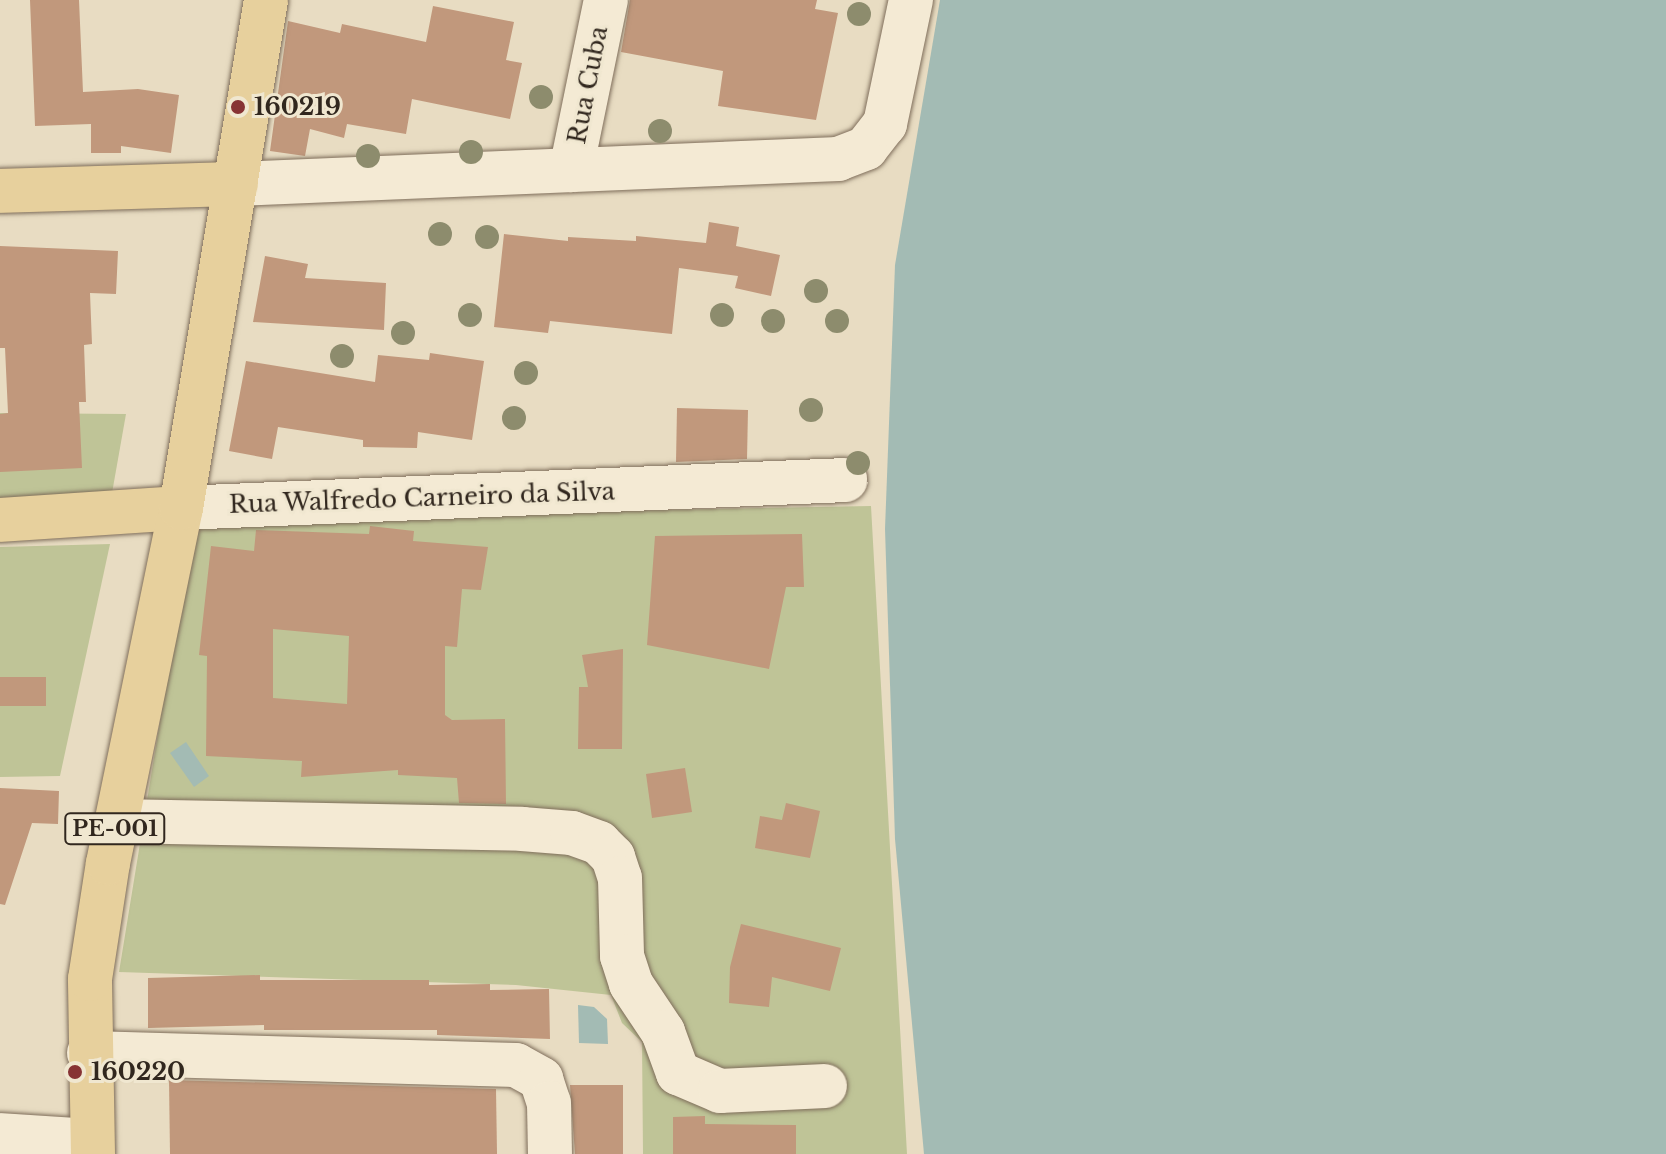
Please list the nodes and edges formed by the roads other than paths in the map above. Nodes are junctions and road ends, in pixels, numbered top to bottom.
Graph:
1 (266, 0) edge
2 (606, 0) edge
3 (911, 0) edge
4 (571, 170) junction
5 (236, 184) junction
6 (0, 191) edge
7 (845, 480) dead end
8 (181, 508) junction
9 (0, 520) edge
10 (117, 821) junction
11 (108, 1053) junction
12 (825, 1086) dead end
13 (0, 1135) edge
14 (93, 1148) edge
15 (550, 1154) edge

1 - 5 main road, PE-001
2 - 4 street, Rua Cuba
3 - 4 street
4 - 5 street
5 - 6 main road
5 - 8 main road, PE-001
7 - 8 street, Rua Walfredo Carneiro da Silva
8 - 9 main road, Rua Walfredo Carneiro da Silva
8 - 10 main road, PE-001
10 - 11 main road, PE-001
10 - 12 street
11 - 14 main road, PE-001
11 - 15 street
13 - 14 street

